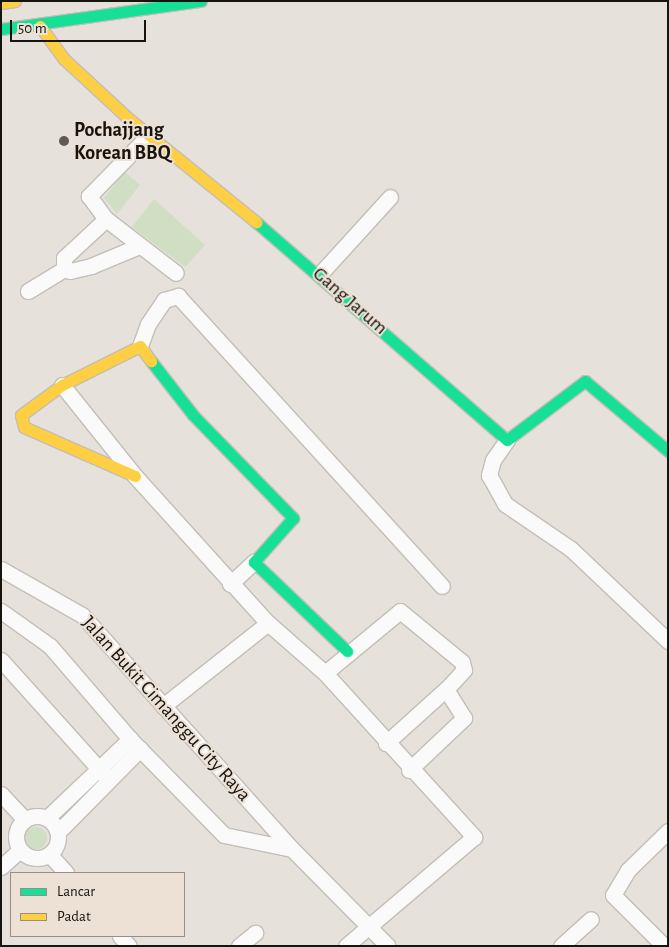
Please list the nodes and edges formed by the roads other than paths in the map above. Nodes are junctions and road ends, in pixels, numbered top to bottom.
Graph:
1 (15, 1) edge
2 (202, 1) edge
3 (1, 2) edge
4 (40, 26) junction
5 (1, 29) edge
6 (149, 135) junction
7 (390, 197) dead end
8 (106, 219) junction
9 (139, 246) junction
10 (64, 269) junction
11 (176, 273) dead end
12 (320, 274) junction
13 (28, 291) dead end
14 (140, 346) junction
15 (62, 385) junction
16 (507, 440) junction
17 (668, 451) edge
18 (135, 476) junction
19 (254, 562) junction
20 (1, 569) edge
21 (230, 584) junction
22 (442, 586) dead end
23 (1, 611) edge
24 (268, 623) junction
25 (668, 641) edge
26 (347, 652) junction
27 (1, 660) edge
28 (325, 673) junction
29 (446, 689) junction
30 (163, 706) junction
31 (386, 743) junction
32 (135, 744) junction
33 (409, 770) junction
34 (104, 774) junction
35 (1, 794) edge
36 (47, 818) junction
37 (25, 820) junction
38 (668, 831) edge
39 (58, 832) junction
40 (292, 849) junction
41 (20, 850) junction
42 (50, 855) junction
43 (1, 867) edge
44 (65, 872) edge
45 (590, 919) dead end
46 (370, 925) junction
47 (255, 932) dead end
48 (239, 946) edge
49 (346, 946) edge
50 (388, 946) edge
51 (561, 946) edge
52 (664, 946) edge

1 - 3 main road
2 - 4 main road
4 - 5 main road
4 - 6 main road, Gang Jarum
6 - 8 street
6 - 12 main road, Gang Jarum
7 - 12 street
8 - 9 street
8 - 10 street
9 - 10 street
9 - 11 street
10 - 13 street
12 - 16 main road, Gang Jarum
14 - 15 main road
14 - 19 main road
14 - 22 street
15 - 18 street
15 - 18 main road
16 - 17 main road
16 - 25 street
18 - 21 street
19 - 21 street
19 - 26 main road
20 - 30 street, Jalan Bukit Cimanggu City Raya
21 - 24 street
23 - 32 street, Jalan Bukit Cimanggu City Raya
24 - 28 street
24 - 30 street
26 - 28 street
26 - 29 street
27 - 34 street
28 - 31 street
29 - 31 street
29 - 33 street
30 - 40 street, Jalan Bukit Cimanggu City Raya
31 - 33 street
32 - 34 street
32 - 40 street, Jalan Bukit Cimanggu City Raya
33 - 46 street
34 - 36 street
34 - 39 street
35 - 37 street
36 - 37 street
36 - 39 street
37 - 41 street
38 - 52 street
39 - 42 street
40 - 46 street, Jalan Bukit Cimanggu City Raya
41 - 42 street
41 - 43 street
42 - 44 street
45 - 51 street
46 - 49 street
46 - 50 street, Jalan Bukit Cimanggu City Raya
47 - 48 street

